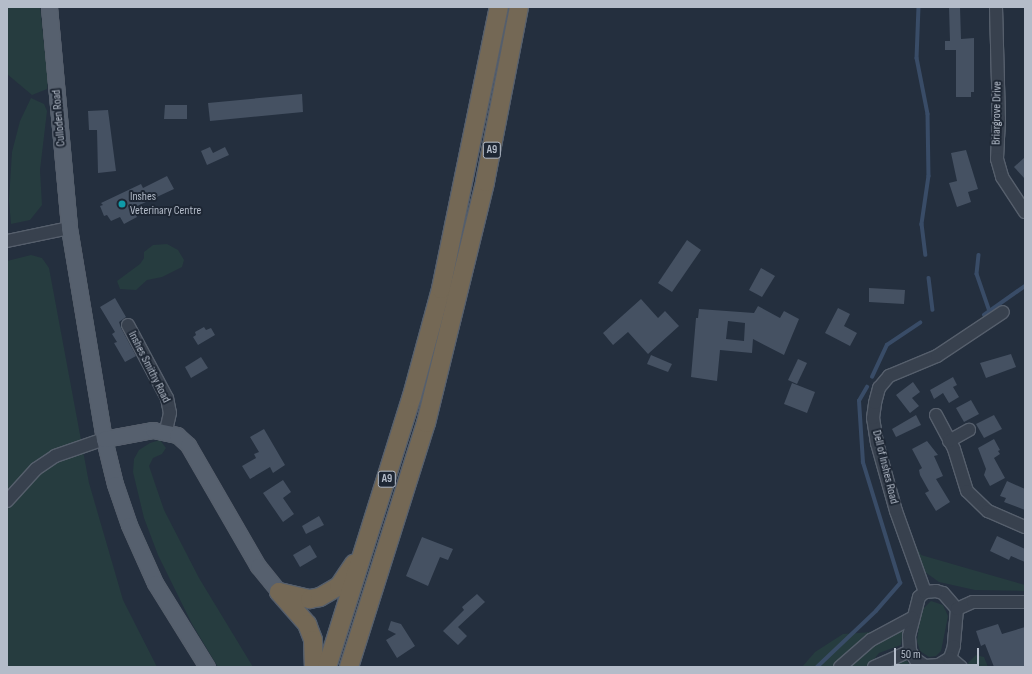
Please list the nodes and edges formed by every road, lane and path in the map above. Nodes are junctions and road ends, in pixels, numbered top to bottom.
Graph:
1 (49, 7) edge
2 (499, 7) edge
3 (519, 7) edge
4 (996, 7) edge
5 (1024, 208) edge
6 (69, 228) junction
7 (7, 241) edge
8 (1003, 312) dead end
9 (128, 325) dead end
10 (936, 415) dead end
11 (969, 430) dead end
12 (166, 431) junction
13 (104, 439) junction
14 (949, 441) junction
15 (7, 501) edge
16 (1025, 527) edge
17 (370, 536) junction
18 (279, 592) junction
19 (925, 592) junction
20 (1025, 602) edge
21 (957, 609) junction
22 (912, 618) junction
23 (910, 651) junction
24 (950, 658) junction
25 (207, 667) edge
26 (314, 667) edge
27 (327, 667) edge
28 (349, 667) edge
29 (840, 667) edge
30 (874, 667) edge
31 (961, 667) edge

1 - 6 main road, Culloden Road
2 - 17 highway, A9
3 - 28 highway, A9
4 - 5 street, Briargrove Drive
6 - 7 street
6 - 13 main road, Culloden Road
8 - 19 street, Dell of Inshes Road
9 - 12 street, Inshes Smithy Road
10 - 14 street
11 - 14 street
12 - 13 main road
12 - 18 main road
13 - 15 street
13 - 25 main road, Culloden Road
14 - 16 street
17 - 18 highway, A9
17 - 27 highway, A9
18 - 26 highway
19 - 21 street
19 - 22 street
20 - 21 street
21 - 24 street
22 - 23 street
22 - 29 street
23 - 24 street
23 - 30 street
24 - 31 street

